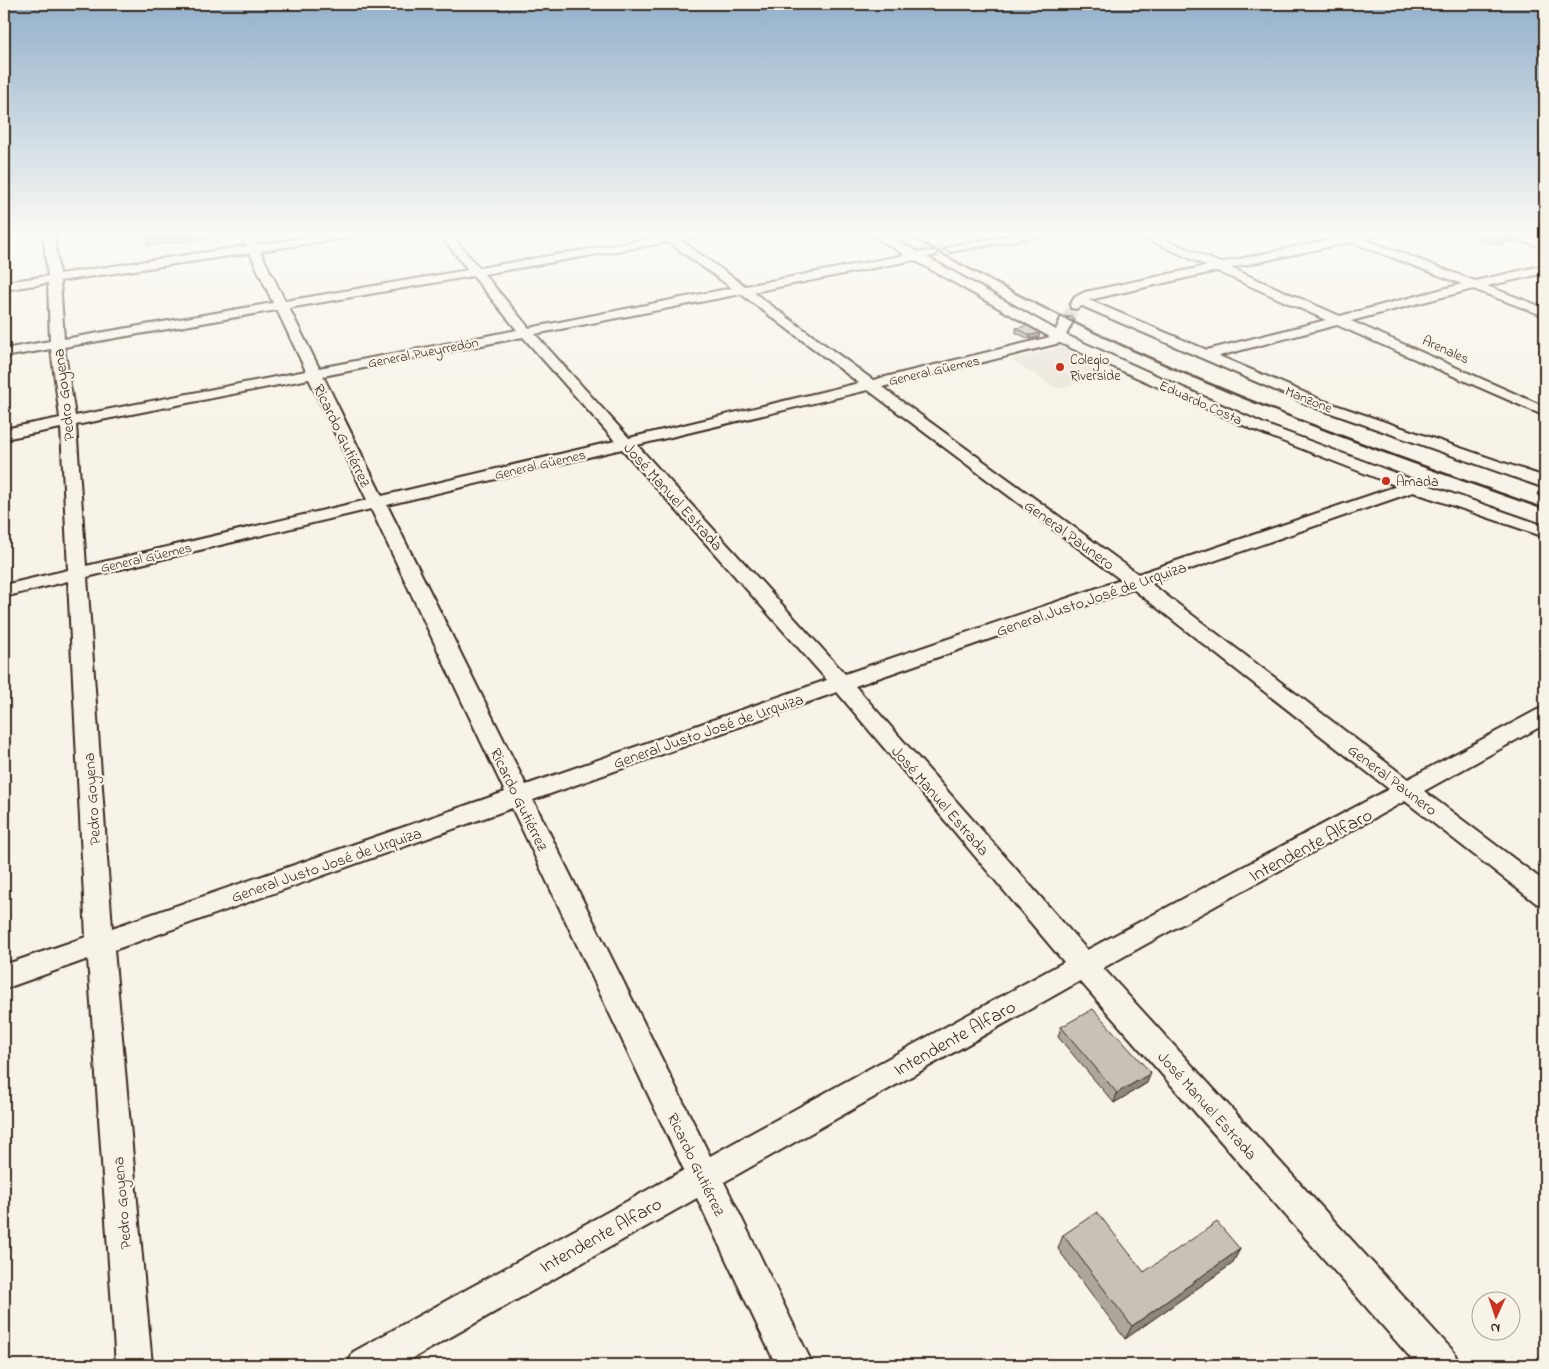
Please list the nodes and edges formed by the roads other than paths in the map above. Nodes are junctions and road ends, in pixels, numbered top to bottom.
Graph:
1 (55, 297) edge
2 (276, 297) edge
3 (333, 297) edge
4 (497, 297) edge
5 (707, 297) edge
6 (752, 297) edge
7 (987, 297) edge
8 (1087, 297) edge
9 (1288, 297) edge
10 (1428, 297) edge
11 (1505, 297) edge
12 (280, 306) junction
13 (1545, 312) edge
14 (1340, 320) junction
15 (1066, 321) tunnel mouth
16 (526, 332) junction
17 (1059, 337) junction
18 (57, 344) junction
19 (4, 353) edge
20 (1206, 355) junction
21 (313, 374) junction
22 (869, 385) junction
23 (1545, 412) edge
24 (68, 422) junction
25 (4, 434) edge
26 (627, 443) junction
27 (1545, 483) edge
28 (1413, 486) junction
29 (376, 503) junction
30 (1545, 532) edge
31 (78, 574) junction
32 (1136, 582) junction
33 (4, 591) edge
34 (841, 683) junction
35 (1545, 715) edge
36 (1408, 791) junction
37 (519, 796) junction
38 (1545, 896) edge
39 (100, 943) junction
40 (1083, 965) junction
41 (4, 977) edge
42 (703, 1176) junction
43 (134, 1365) edge
44 (366, 1365) edge
45 (795, 1365) edge
46 (1441, 1365) edge

1 - 18 street, Pedro Goyena
2 - 12 street, Ricardo Gutiérrez
3 - 12 street
4 - 16 street, José Manuel Estrada
5 - 16 street, General Pueyrredón
6 - 22 street, General Paunero
7 - 17 street, Eduardo Costa
8 - 20 street, Manzone
9 - 14 street, Arenales
10 - 14 street
11 - 13 street
12 - 18 street
12 - 21 street, Ricardo Gutiérrez
14 - 20 street
14 - 23 street, Arenales
15 - 17 street
16 - 21 street, General Pueyrredón
16 - 26 street, José Manuel Estrada
17 - 22 street, General Güemes
17 - 28 street, Eduardo Costa
18 - 19 street
18 - 24 street, Pedro Goyena
20 - 27 street, Manzone
21 - 24 street, General Pueyrredón
21 - 29 street, Ricardo Gutiérrez
22 - 26 street, General Güemes
22 - 32 street, General Paunero
24 - 25 street, General Pueyrredón
24 - 31 street, Pedro Goyena
26 - 29 street, General Güemes
26 - 34 street, José Manuel Estrada
28 - 30 street, Eduardo Costa
28 - 32 street, General Justo José de Urquiza
29 - 31 street, General Güemes
29 - 37 street, Ricardo Gutiérrez
31 - 33 street, General Güemes
31 - 39 street, Pedro Goyena
32 - 34 street, General Justo José de Urquiza
32 - 36 street, General Paunero
34 - 37 street, General Justo José de Urquiza
34 - 40 street, José Manuel Estrada
35 - 36 street, Intendente Alfaro
36 - 38 street, General Paunero
36 - 40 street, Intendente Alfaro
37 - 39 street, General Justo José de Urquiza
37 - 42 street, Ricardo Gutiérrez
39 - 41 street, General Justo José de Urquiza
39 - 43 street, Pedro Goyena
40 - 42 street, Intendente Alfaro
40 - 46 street, José Manuel Estrada
42 - 44 street, Intendente Alfaro
42 - 45 street, Ricardo Gutiérrez

